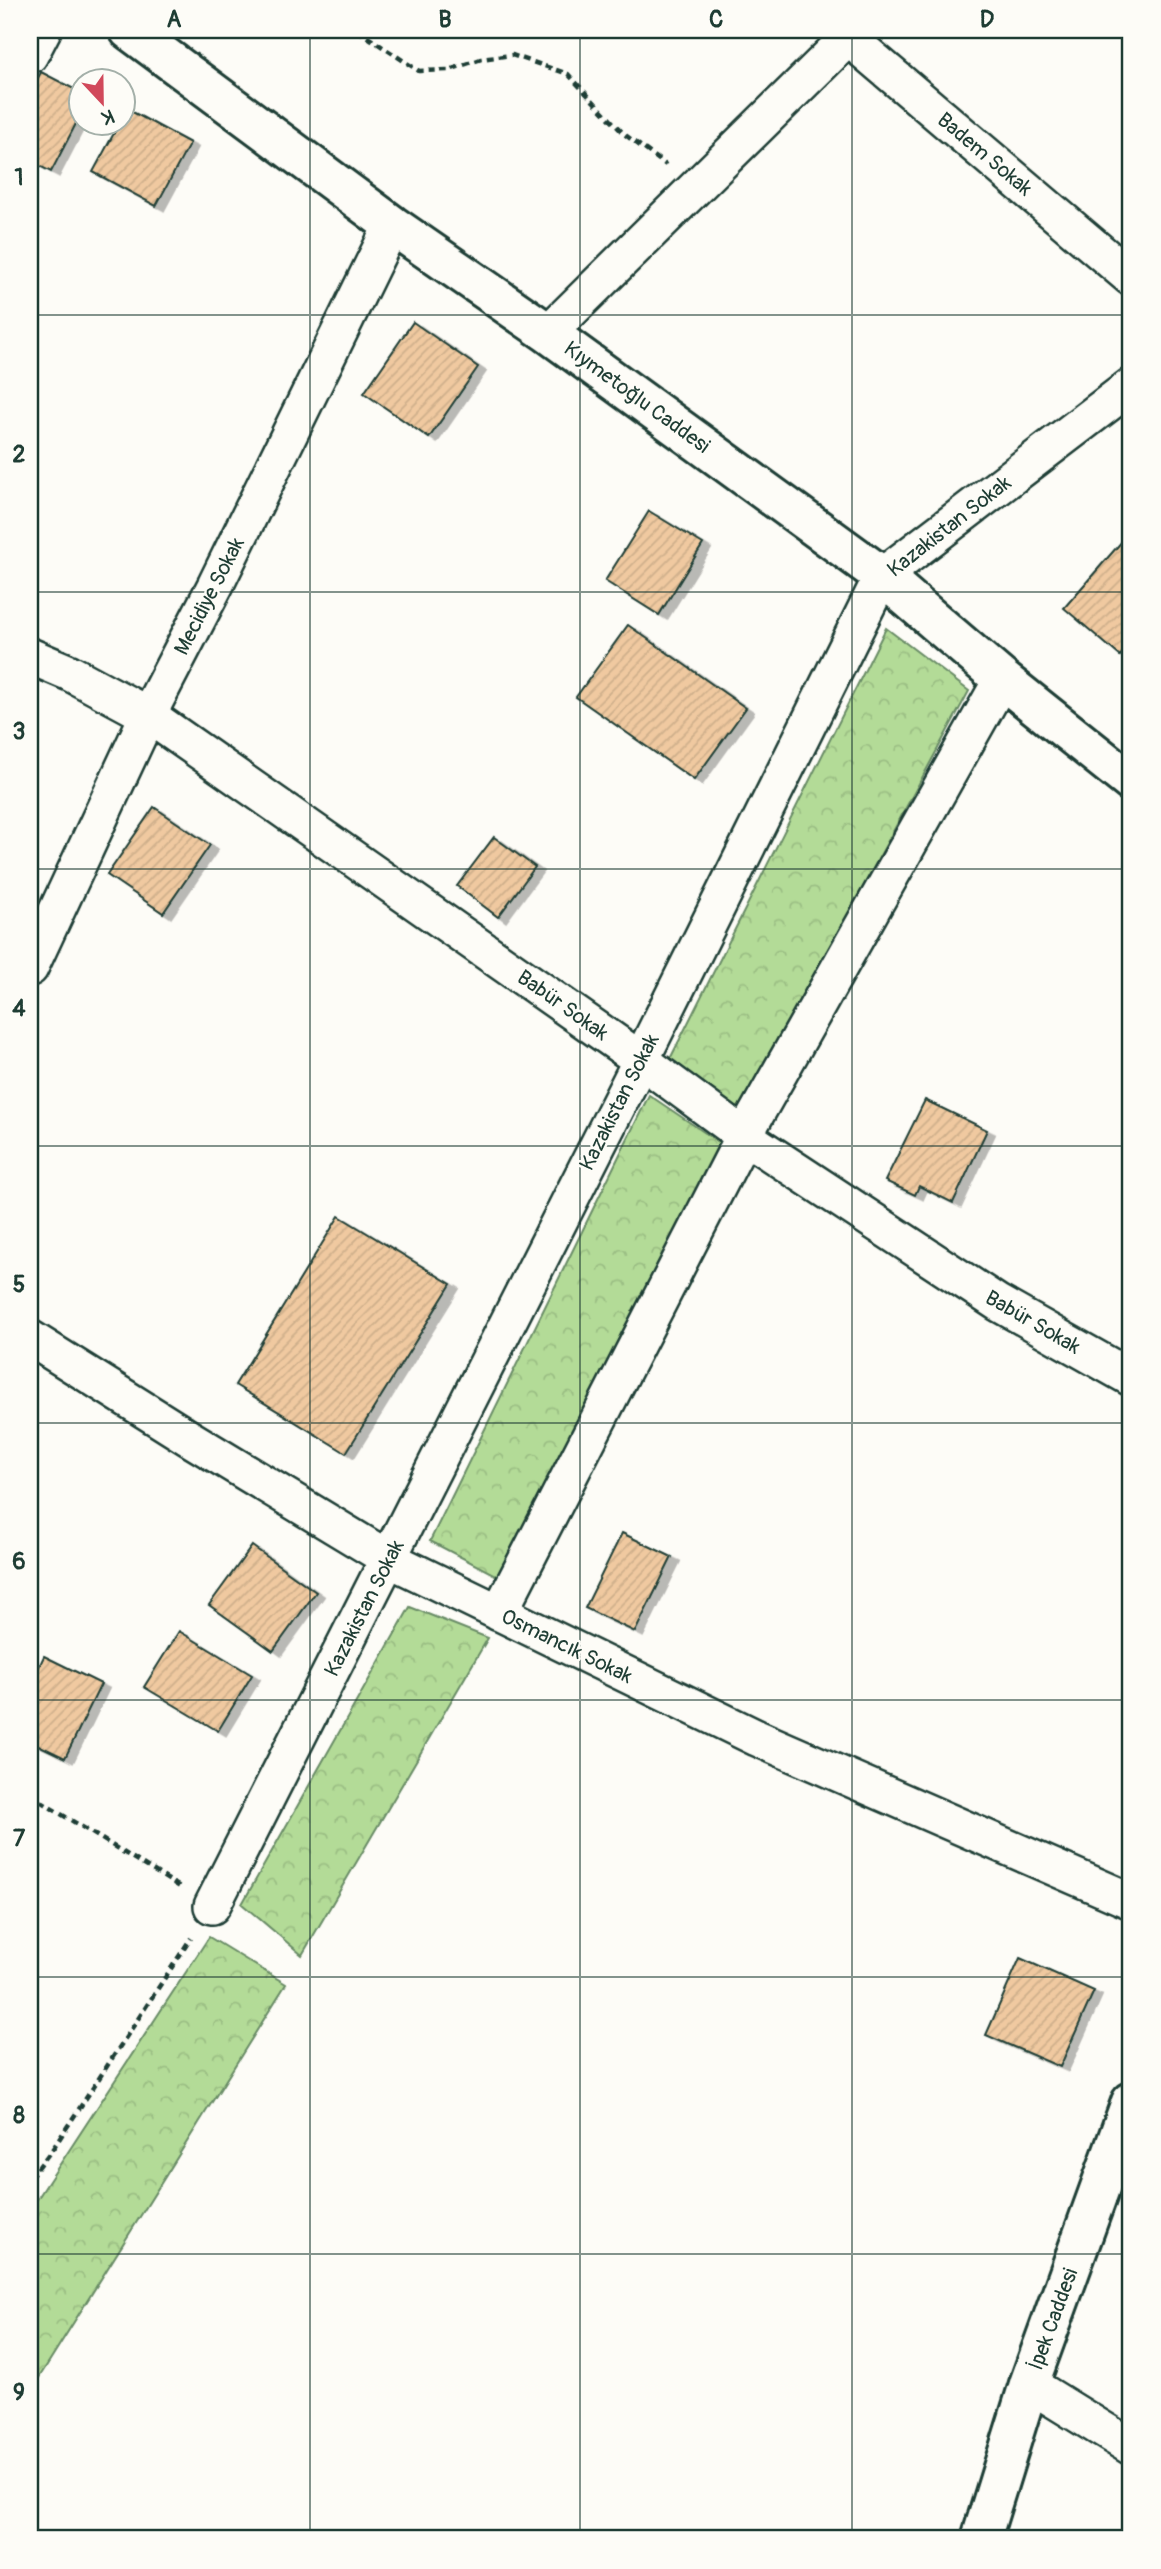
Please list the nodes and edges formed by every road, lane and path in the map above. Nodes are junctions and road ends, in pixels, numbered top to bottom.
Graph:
1 (43, 30) edge
2 (129, 30) edge
3 (357, 30) edge
4 (848, 32) edge
5 (30, 55) edge
6 (697, 187) junction
7 (392, 225) junction
8 (1131, 278) edge
9 (548, 333) junction
10 (1131, 386) edge
11 (882, 576) junction
12 (30, 656) edge
13 (1002, 679) junction
14 (148, 715) junction
15 (1131, 782) edge
16 (30, 968) edge
17 (641, 1060) junction
18 (744, 1136) junction
19 (30, 1338) edge
20 (1131, 1378) edge
21 (389, 1559) junction
22 (499, 1613) junction
23 (30, 1795) edge
24 (1131, 1901) edge
25 (212, 1906) junction
26 (1131, 2102) edge
27 (30, 2178) edge
28 (1029, 2384) junction
29 (1131, 2447) edge
30 (981, 2539) edge

1 - 5 street
2 - 7 street, Kıymetoğlu Caddesi
3 - 6 path
4 - 6 street
4 - 8 street, Badem Sokak
6 - 9 street
7 - 9 street, Kıymetoğlu Caddesi
7 - 14 street, Mecidiye Sokak
9 - 11 street, Kıymetoğlu Caddesi
10 - 11 street, Kazakistan Sokak
11 - 13 street, Kıymetoğlu Caddesi
11 - 17 street, Kazakistan Sokak
12 - 14 street, Babür Sokak
13 - 15 street, Kıymetoğlu Caddesi
13 - 18 street
14 - 16 street, Mecidiye Sokak
14 - 17 street, Babür Sokak
17 - 18 street, Babür Sokak
17 - 21 street, Kazakistan Sokak
18 - 20 street, Babür Sokak
18 - 22 street
19 - 21 street, Osmancık Sokak
21 - 22 street, Osmancık Sokak
21 - 25 street, Kazakistan Sokak
22 - 24 street, Osmancık Sokak
23 - 25 path
25 - 27 path
26 - 28 street, İpek Caddesi
28 - 29 street
28 - 30 street, İpek Caddesi

